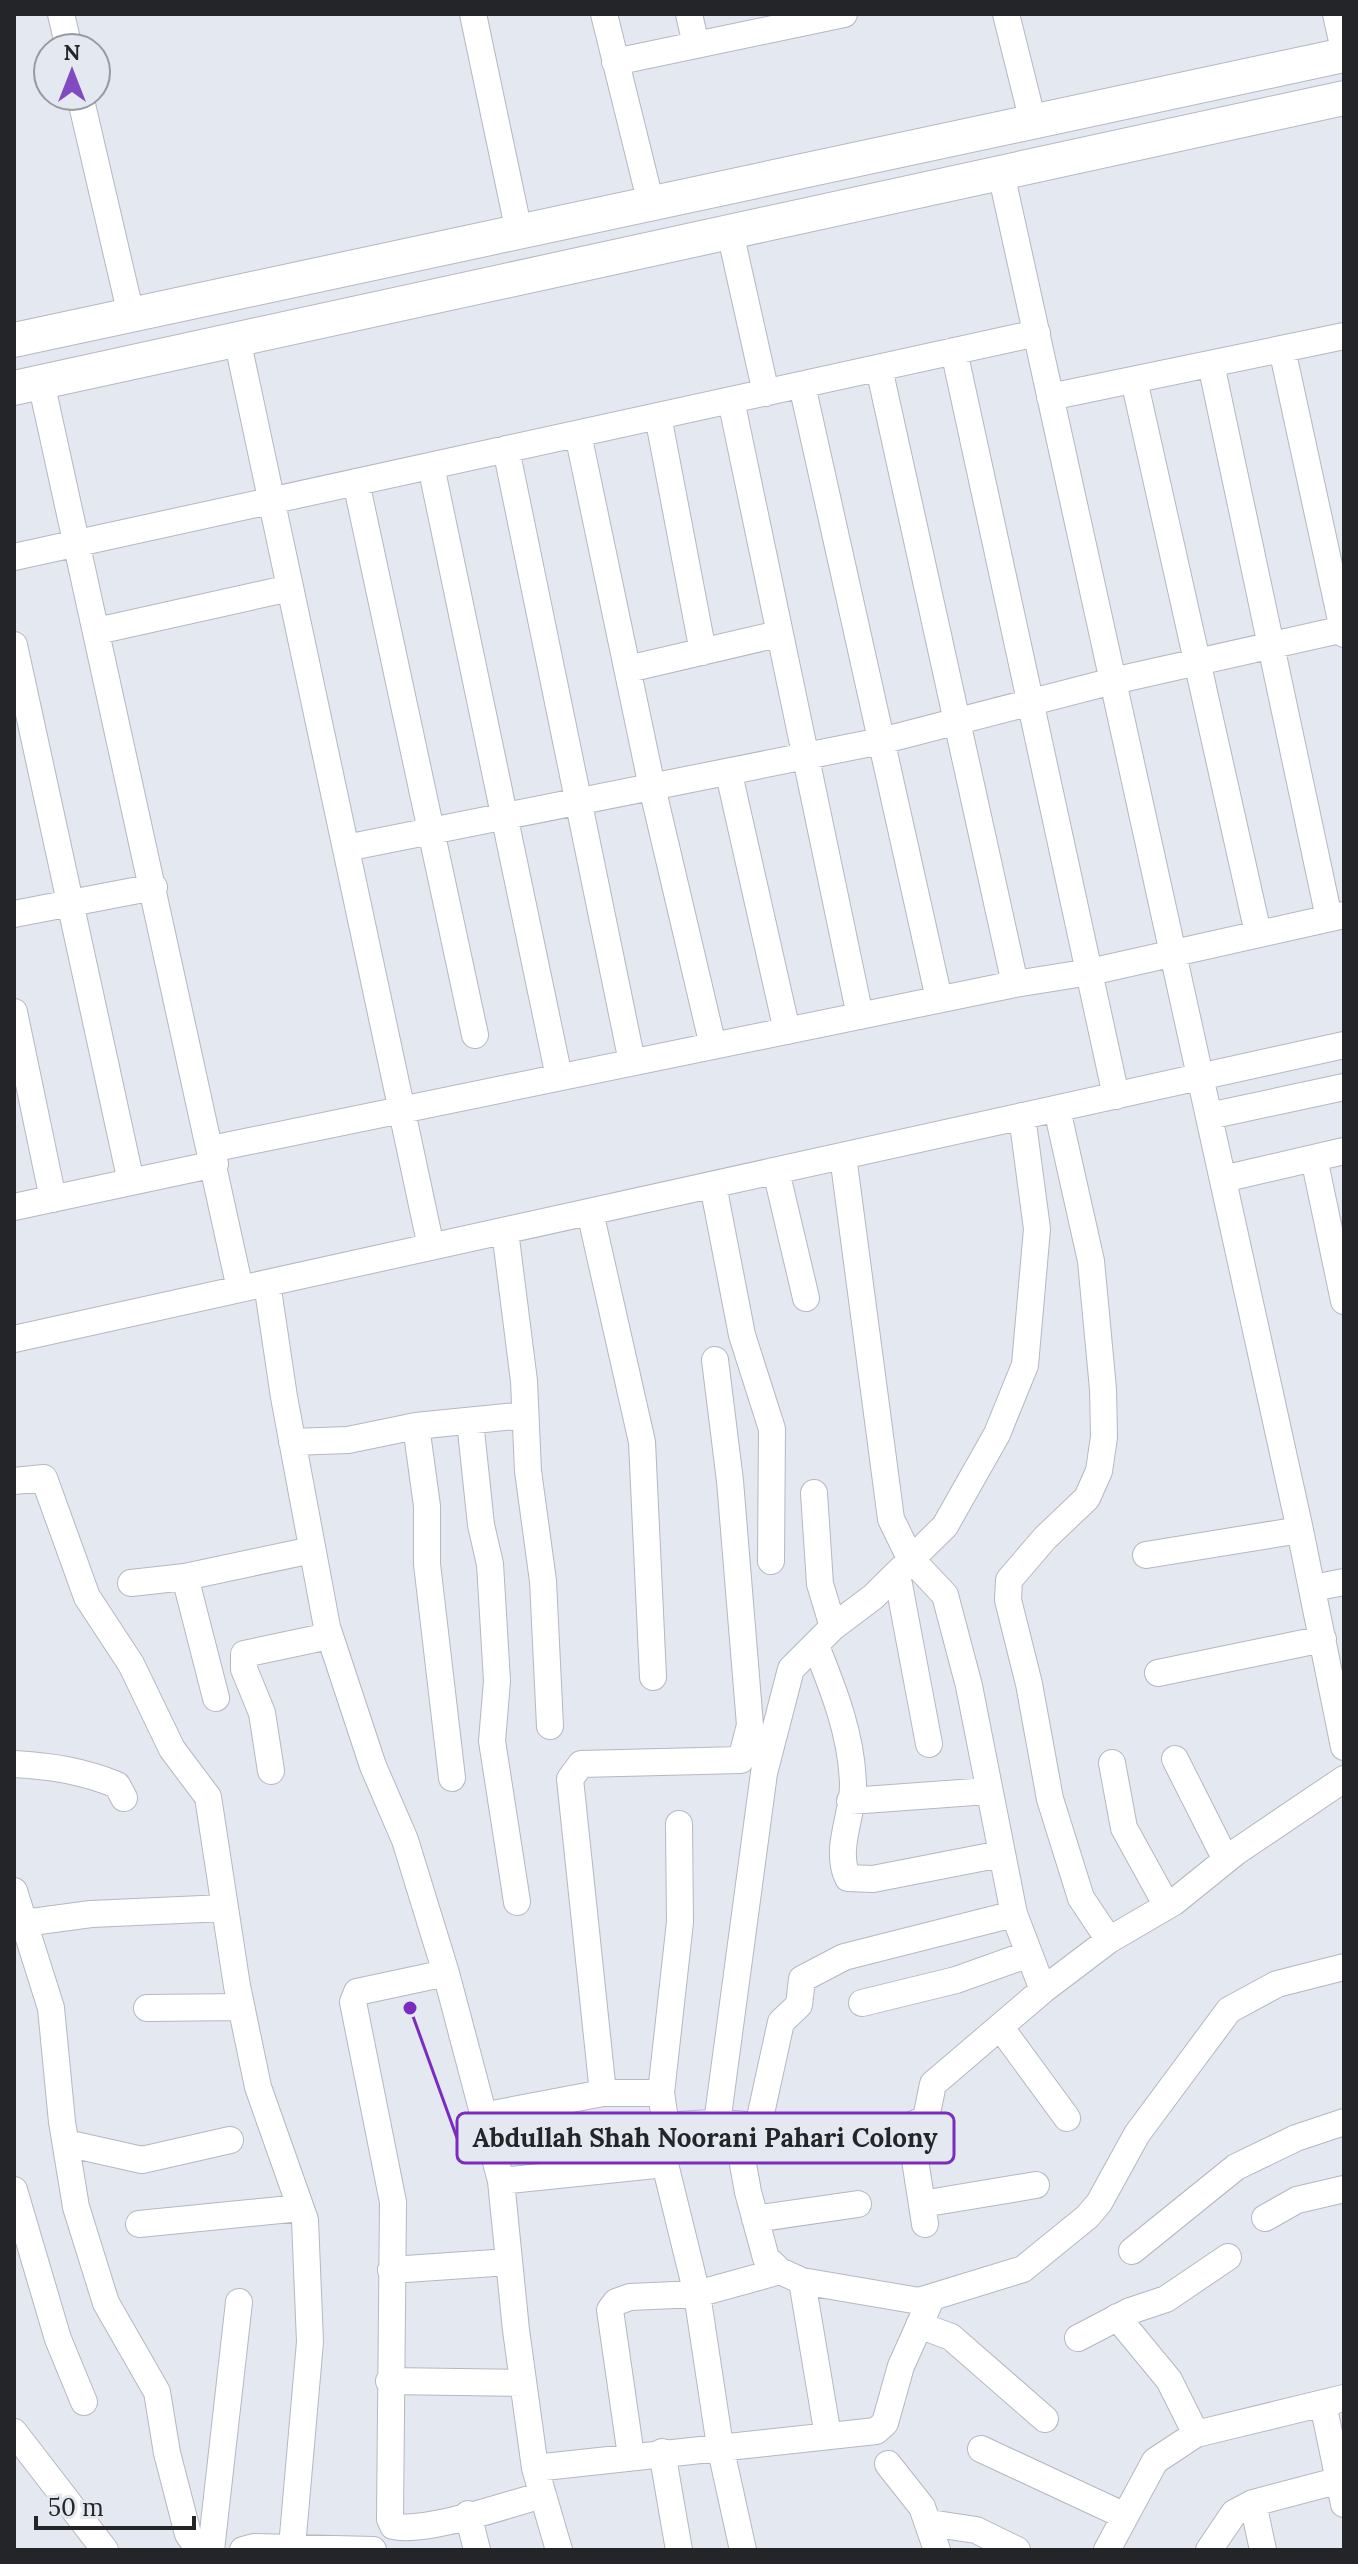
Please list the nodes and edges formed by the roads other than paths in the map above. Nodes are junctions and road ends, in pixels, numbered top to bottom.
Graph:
1 (473, 14) edge
2 (604, 14) edge
3 (689, 14) edge
4 (844, 14) edge
5 (1006, 14) edge
6 (1336, 14) edge
7 (774, 21) edge
8 (696, 45) junction
9 (1344, 53) edge
10 (615, 62) junction
11 (1344, 98) edge
12 (84, 112) edge
13 (1033, 122) junction
14 (1001, 173) junction
15 (651, 204) junction
16 (519, 232) junction
17 (730, 232) junction
18 (131, 315) junction
19 (1037, 333) junction
20 (1344, 336) edge
21 (14, 338) edge
22 (237, 339) junction
23 (1282, 349) junction
24 (954, 351) junction
25 (1211, 364) junction
26 (879, 368) junction
27 (1134, 380) junction
28 (28, 385) edge
29 (802, 385) junction
30 (766, 393) junction
31 (1050, 397) junction
32 (731, 400) junction
33 (658, 416) junction
34 (578, 434) junction
35 (506, 449) junction
36 (431, 466) junction
37 (356, 482) junction
38 (272, 501) junction
39 (77, 543) junction
40 (14, 557) edge
41 (290, 588) junction
42 (1344, 630) edge
43 (97, 631) junction
44 (778, 634) junction
45 (14, 645) edge
46 (1270, 647) junction
47 (703, 652) junction
48 (1195, 663) junction
49 (628, 669) junction
50 (1113, 681) junction
51 (1030, 705) junction
52 (956, 723) junction
53 (881, 741) junction
54 (807, 757) junction
55 (729, 774) junction
56 (652, 787) junction
57 (578, 800) junction
58 (506, 816) junction
59 (432, 831) junction
60 (346, 848) junction
61 (154, 887) junction
62 (72, 902) junction
63 (14, 914) edge
64 (1337, 917) edge
65 (1258, 933) junction
66 (1173, 952) junction
67 (1090, 972) junction
68 (1015, 984) junction
69 (939, 999) junction
70 (14, 1012) edge
71 (860, 1016) junction
72 (787, 1031) junction
73 (475, 1035) dead end
74 (1344, 1045) edge
75 (713, 1046) junction
76 (632, 1062) junction
77 (559, 1077) junction
78 (1201, 1077) junction
79 (1344, 1087) edge
80 (1116, 1096) junction
81 (404, 1109) junction
82 (1057, 1109) junction
83 (1022, 1116) junction
84 (1209, 1116) junction
85 (1344, 1151) edge
86 (843, 1156) junction
87 (213, 1157) junction
88 (1314, 1158) junction
89 (776, 1171) junction
90 (1223, 1179) junction
91 (131, 1182) junction
92 (713, 1185) junction
93 (53, 1199) junction
94 (14, 1207) edge
95 (590, 1212) junction
96 (505, 1231) junction
97 (431, 1247) junction
98 (267, 1283) junction
99 (240, 1289) junction
100 (806, 1298) dead end
101 (1344, 1301) edge
102 (14, 1339) edge
103 (715, 1360) dead end
104 (525, 1415) junction
105 (470, 1421) junction
106 (416, 1426) junction
107 (292, 1442) junction
108 (14, 1481) edge
109 (814, 1493) dead end
110 (1300, 1530) junction
111 (312, 1550) junction
112 (1146, 1555) dead end
113 (771, 1561) dead end
114 (903, 1566) junction
115 (185, 1577) junction
116 (1344, 1582) edge
117 (131, 1583) dead end
118 (1313, 1588) junction
119 (329, 1636) junction
120 (825, 1637) junction
121 (1323, 1639) junction
122 (1158, 1673) dead end
123 (653, 1677) dead end
124 (216, 1698) dead end
125 (550, 1726) dead end
126 (929, 1744) dead end
127 (1344, 1747) edge
128 (1175, 1759) dead end
129 (1112, 1763) dead end
130 (14, 1764) edge
131 (271, 1771) dead end
132 (452, 1778) dead end
133 (1344, 1779) edge
134 (988, 1791) junction
135 (124, 1798) dead end
136 (850, 1801) junction
137 (679, 1824) dead end
138 (1001, 1854) junction
139 (1226, 1860) junction
140 (14, 1891) edge
141 (517, 1902) dead end
142 (1167, 1906) junction
143 (225, 1908) junction
144 (1014, 1914) junction
145 (24, 1923) junction
146 (1109, 1940) junction
147 (1029, 1954) junction
148 (1344, 1967) edge
149 (446, 1973) junction
150 (1043, 1990) junction
151 (862, 2003) dead end
152 (241, 2007) junction
153 (147, 2008) dead end
154 (1001, 2028) junction
155 (603, 2093) junction
156 (661, 2093) junction
157 (482, 2116) junction
158 (1067, 2118) dead end
159 (1344, 2122) edge
160 (737, 2125) junction
161 (666, 2126) junction
162 (910, 2128) junction
163 (230, 2140) dead end
164 (66, 2143) junction
165 (665, 2164) junction
166 (501, 2181) junction
167 (1036, 2185) dead end
168 (1344, 2189) edge
169 (14, 2190) edge
170 (858, 2204) dead end
171 (300, 2208) junction
172 (1265, 2218) dead end
173 (755, 2219) junction
174 (139, 2224) dead end
175 (1132, 2251) dead end
176 (1228, 2257) dead end
177 (509, 2262) junction
178 (391, 2270) junction
179 (791, 2276) junction
180 (697, 2294) junction
181 (932, 2297) junction
182 (239, 2302) dead end
183 (1117, 2317) junction
184 (919, 2325) junction
185 (1078, 2338) dead end
186 (389, 2381) junction
187 (523, 2383) junction
188 (1333, 2401) edge
189 (84, 2402) dead end
190 (1045, 2419) dead end
191 (14, 2432) edge
192 (1196, 2434) junction
193 (828, 2436) junction
194 (720, 2446) junction
195 (981, 2449) dead end
196 (662, 2452) junction
197 (631, 2456) junction
198 (888, 2464) dead end
199 (535, 2468) junction
200 (1342, 2488) edge
201 (543, 2495) junction
202 (1253, 2503) junction
203 (468, 2514) junction
204 (1125, 2516) junction
205 (930, 2523) junction
206 (393, 2526) junction
207 (292, 2547) junction
208 (105, 2550) edge
209 (199, 2550) edge
210 (211, 2550) edge
211 (243, 2550) edge
212 (373, 2550) edge
213 (381, 2550) edge
214 (477, 2550) edge
215 (559, 2550) edge
216 (679, 2550) edge
217 (743, 2550) edge
218 (937, 2550) edge
219 (1017, 2550) edge
220 (1107, 2550) edge
221 (1209, 2550) edge
222 (1263, 2550) edge

1 - 16 street
2 - 10 street
3 - 8 street
4 - 7 street
5 - 13 street
6 - 9 street
7 - 8 street
8 - 10 street
9 - 13 main road
10 - 15 street
11 - 14 main road
12 - 18 street
13 - 15 main road
14 - 17 main road
14 - 19 street
15 - 16 main road
16 - 18 main road
17 - 22 main road
17 - 30 street
18 - 21 main road
19 - 24 street
19 - 31 street
20 - 23 street
22 - 28 main road
22 - 38 street
23 - 25 street
23 - 42 street
24 - 26 street
24 - 51 street
25 - 27 street
25 - 46 street
26 - 29 street
26 - 52 street
27 - 31 street
27 - 48 street
28 - 39 street
29 - 30 street
29 - 53 street
30 - 32 street
31 - 50 street
32 - 33 street
32 - 44 street
33 - 34 street
33 - 47 street
34 - 35 street
34 - 49 street
35 - 36 street
35 - 57 street
36 - 37 street
36 - 58 street
37 - 38 street
37 - 59 street
38 - 39 street
38 - 41 street
39 - 40 street
39 - 43 street
41 - 43 street
41 - 60 street
42 - 46 street
43 - 61 street
44 - 47 street
44 - 54 street
45 - 62 street
46 - 48 street
46 - 64 street
47 - 49 street
48 - 50 street
48 - 65 street
49 - 56 street
50 - 51 street
50 - 66 street
51 - 52 street
51 - 67 street
52 - 53 street
52 - 68 street
53 - 54 street
53 - 69 street
54 - 55 street
54 - 71 street
55 - 56 street
55 - 72 street
56 - 57 street
56 - 75 street
57 - 58 street
57 - 76 street
58 - 59 street
58 - 77 street
59 - 60 street
59 - 73 street
60 - 81 street
61 - 62 street
61 - 87 street
62 - 63 street
62 - 91 street
64 - 65 street
65 - 66 street
66 - 67 street
66 - 78 street
67 - 68 street
67 - 80 street
68 - 69 street
69 - 71 street
70 - 93 street
71 - 72 street
72 - 75 street
74 - 78 street
75 - 76 street
76 - 77 street
77 - 81 street
78 - 80 street
78 - 84 street
79 - 84 street
80 - 82 street
81 - 87 street
81 - 97 street
82 - 83 street
82 - 146 street
83 - 86 street
83 - 114 street
84 - 90 street
85 - 88 street
86 - 89 street
86 - 114 street
87 - 91 street
87 - 99 street
88 - 90 street
88 - 101 street
89 - 92 street
89 - 100 street
90 - 110 street
91 - 93 street
92 - 95 street
92 - 113 street
93 - 94 street
95 - 96 street
95 - 123 street
96 - 97 street
96 - 104 street
97 - 98 street
98 - 99 street
98 - 107 street
99 - 102 street
103 - 155 street
104 - 105 street
104 - 125 street
105 - 106 street
105 - 141 street
106 - 107 street
106 - 132 street
107 - 111 street
108 - 143 street
109 - 120 street
110 - 112 street
110 - 118 street
111 - 115 street
111 - 119 street
114 - 120 street
114 - 126 street
114 - 134 street
115 - 117 street
115 - 124 street
116 - 118 street
118 - 121 street
119 - 131 street
119 - 149 street
120 - 136 street
120 - 160 street
121 - 122 street
121 - 127 street
128 - 139 street
129 - 142 street
130 - 135 street
133 - 139 street
134 - 136 street
134 - 138 street
136 - 138 street
137 - 156 street
138 - 144 street
139 - 142 street
140 - 145 street
142 - 146 street
143 - 145 street
143 - 152 street
144 - 147 street
144 - 160 street
145 - 164 street
146 - 150 street
147 - 150 street
147 - 151 street
148 - 181 street
149 - 157 street
149 - 178 street
150 - 154 street
152 - 153 street
152 - 171 street
154 - 158 street
154 - 162 street
155 - 156 street
155 - 157 street
156 - 161 street
157 - 166 street
159 - 175 street
160 - 161 street
160 - 162 street
160 - 173 street
161 - 165 street
162 - 167 street
163 - 164 street
164 - 209 street
165 - 166 street
165 - 180 street
166 - 177 street
168 - 172 street
169 - 189 street
170 - 173 street
171 - 174 street
171 - 207 street
173 - 179 street
176 - 183 street
177 - 178 street
177 - 187 street
178 - 186 street
179 - 180 street
179 - 181 street
179 - 193 street
180 - 194 street
180 - 197 street
181 - 184 street
182 - 210 street
183 - 185 street
183 - 192 street
184 - 190 street
184 - 193 street
186 - 187 street
186 - 206 street
187 - 199 street
188 - 192 street
188 - 200 street
191 - 208 street
192 - 204 street
193 - 194 street
194 - 196 street
194 - 217 street
195 - 204 street
196 - 197 street
196 - 216 street
197 - 199 street
198 - 205 street
199 - 201 street
200 - 202 street
201 - 203 street
201 - 215 street
202 - 221 street
202 - 222 street
203 - 206 street
203 - 214 street
204 - 220 street
205 - 218 street
205 - 219 street
206 - 213 street
207 - 211 street
207 - 212 street

